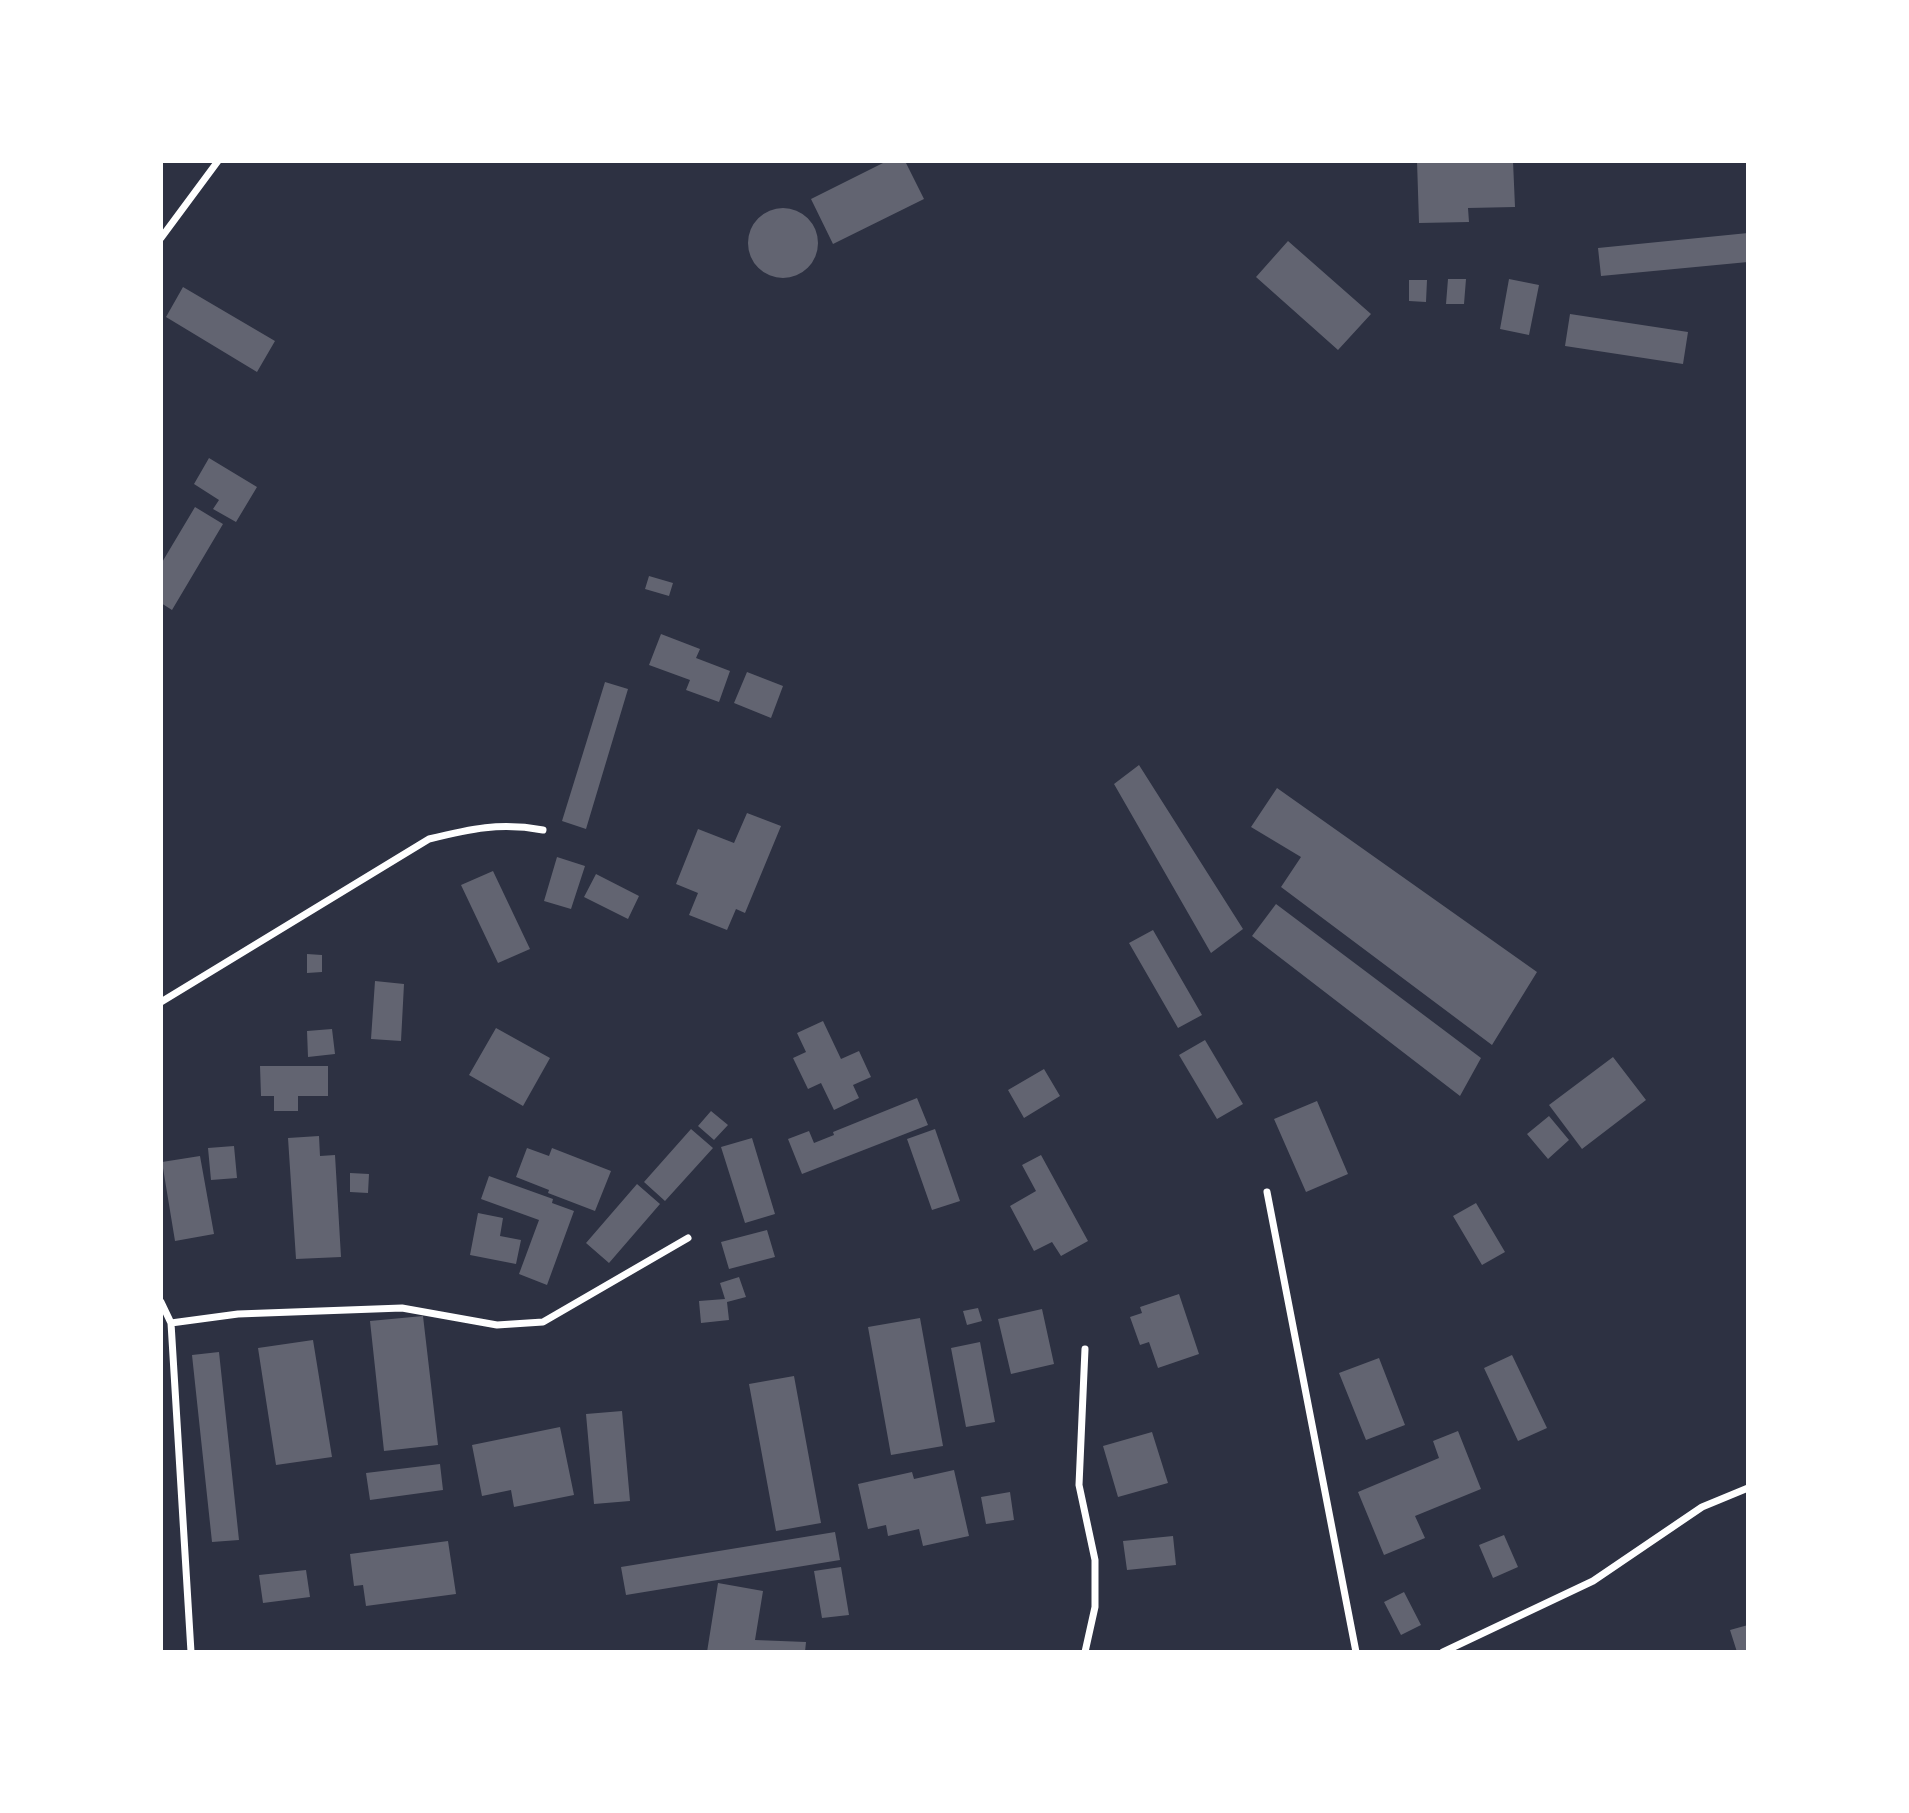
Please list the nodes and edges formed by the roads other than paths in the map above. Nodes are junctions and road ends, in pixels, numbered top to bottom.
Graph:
1 (218, 161) edge
2 (161, 238) edge
3 (543, 830) dead end
4 (161, 1002) edge
5 (1268, 1192) dead end
6 (688, 1238) dead end
7 (161, 1302) edge
8 (171, 1322) junction
9 (1085, 1349) dead end
10 (1748, 1488) edge
11 (191, 1652) edge
12 (1085, 1652) edge
13 (1356, 1652) edge
14 (1443, 1652) edge

1 - 2 street
3 - 4 street
5 - 13 street
6 - 8 street
7 - 8 street
8 - 11 street
9 - 12 street
10 - 14 street

